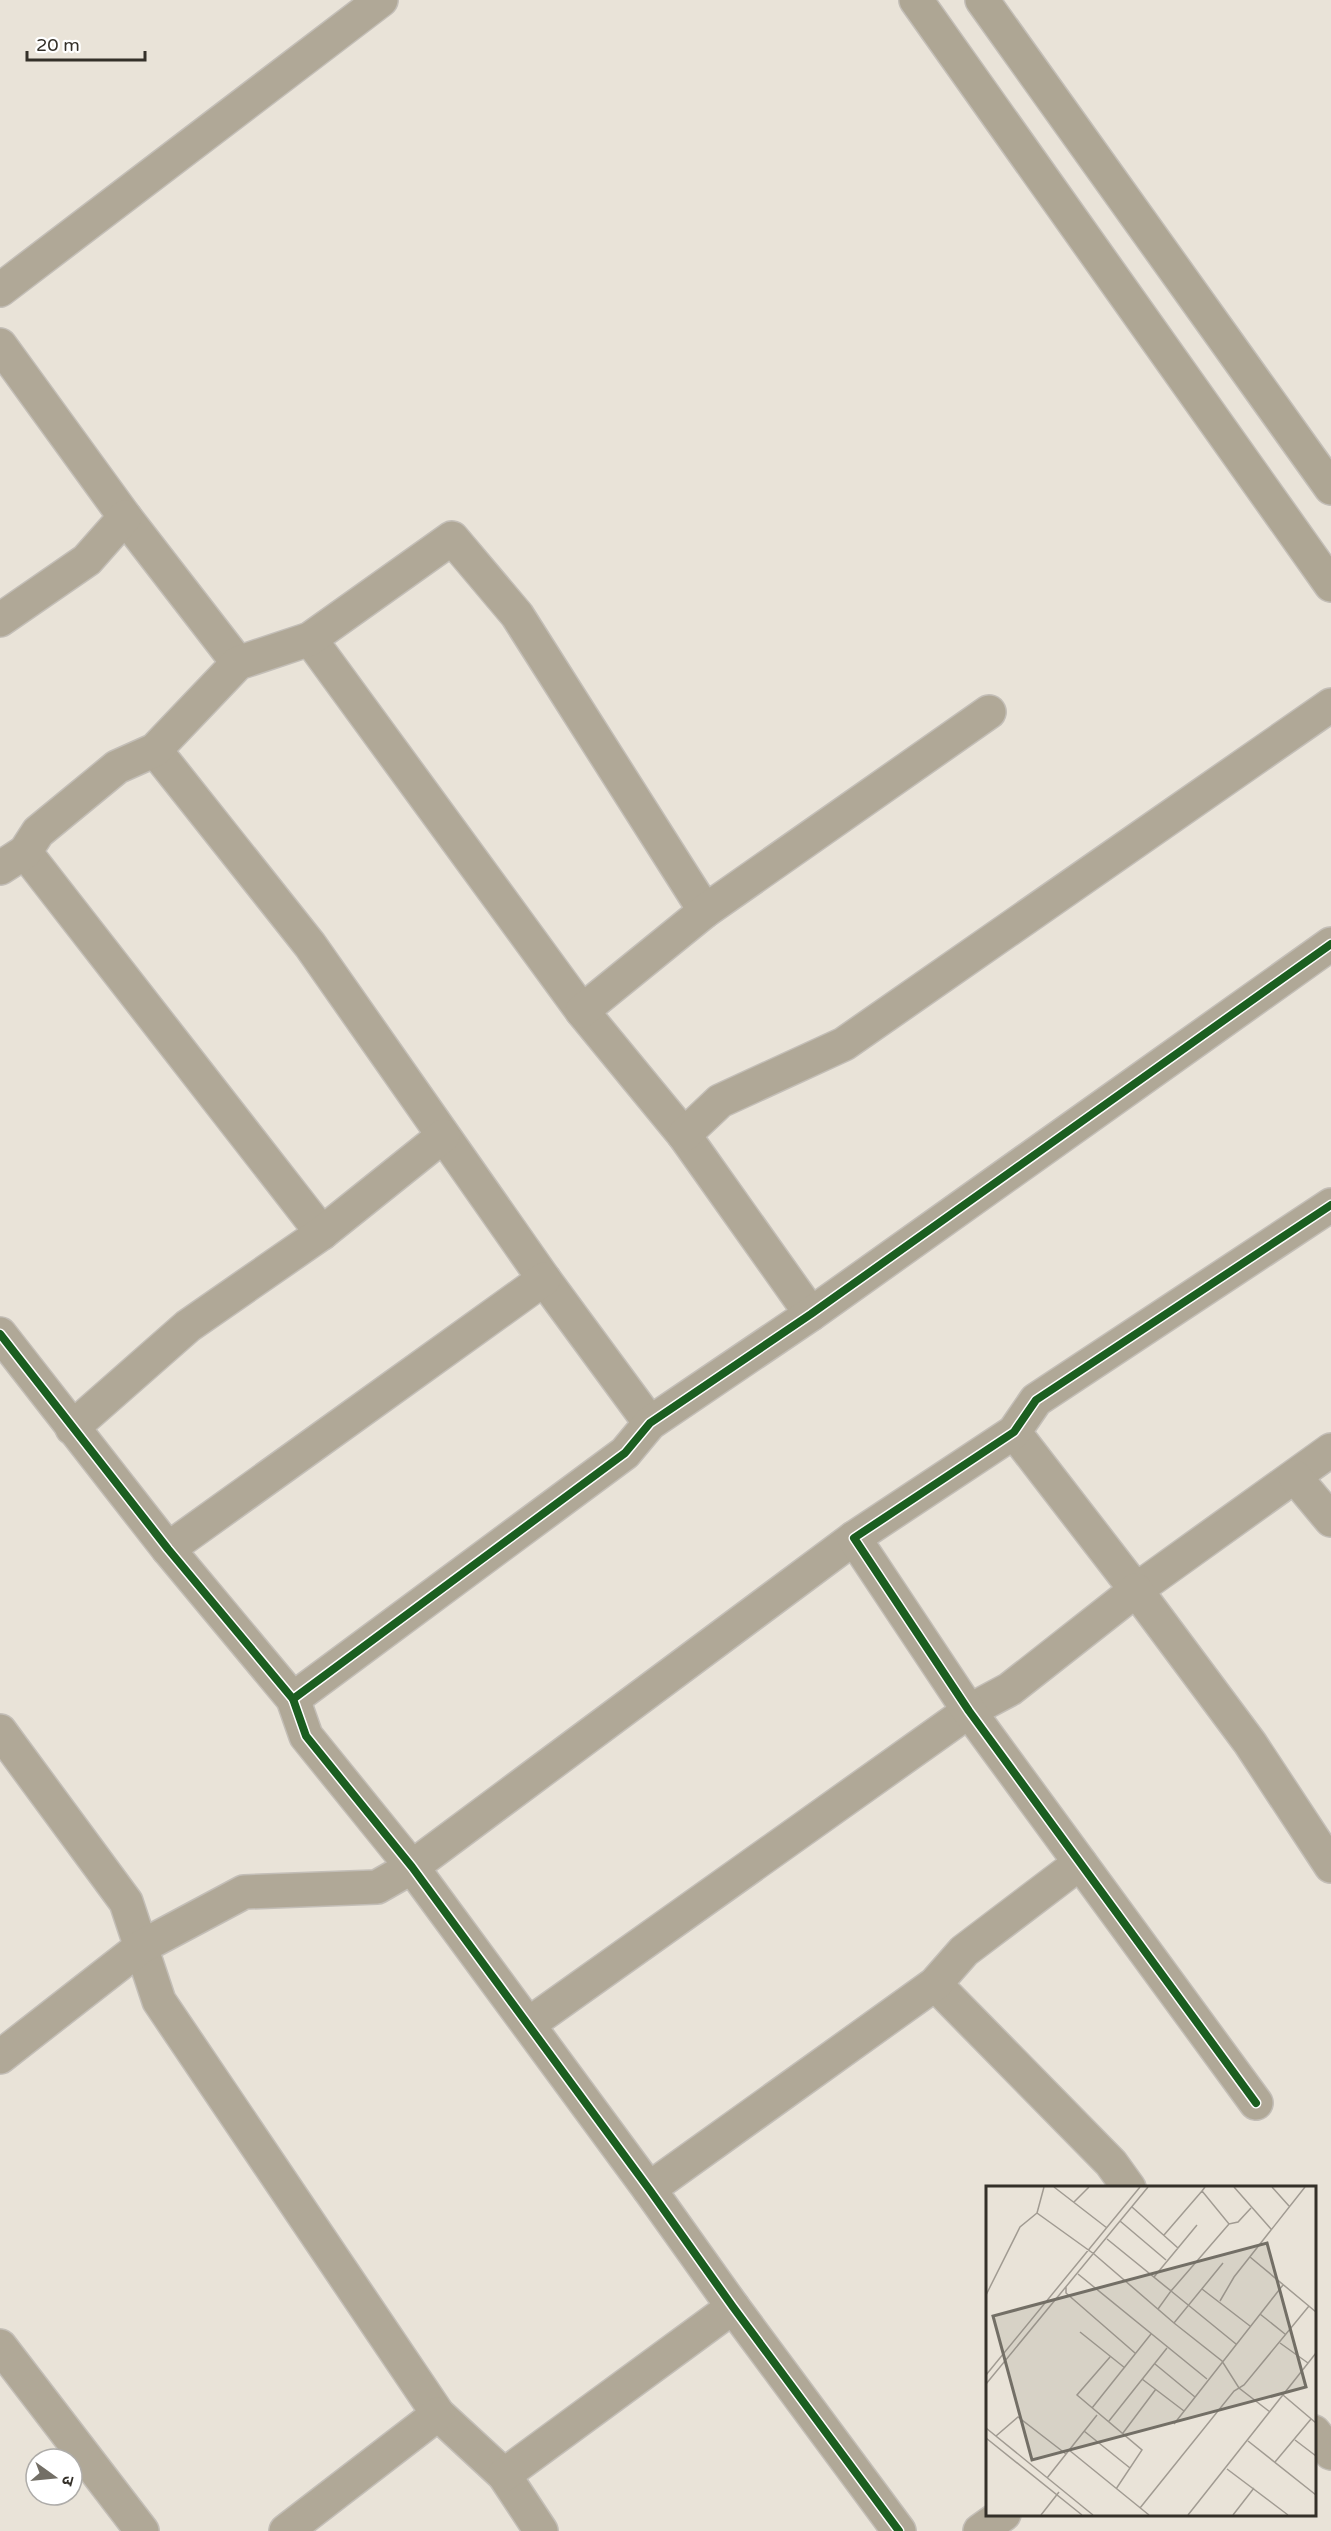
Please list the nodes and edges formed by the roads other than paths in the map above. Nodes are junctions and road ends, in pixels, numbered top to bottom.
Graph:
1 (381, 0) edge
2 (916, 0) edge
3 (982, 0) edge
4 (0, 290) edge
5 (0, 345) edge
6 (1331, 488) edge
7 (125, 517) junction
8 (1331, 585) edge
9 (0, 620) edge
10 (309, 639) junction
11 (237, 663) junction
12 (1331, 705) edge
13 (989, 712) dead end
14 (155, 750) junction
15 (13, 860) edge
16 (705, 911) junction
17 (1331, 944) edge
18 (582, 1011) junction
19 (684, 1135) junction
20 (443, 1136) junction
21 (1331, 1205) edge
22 (322, 1233) junction
23 (544, 1279) junction
24 (811, 1314) junction
25 (0, 1334) edge
26 (650, 1423) junction
27 (72, 1428) junction
28 (1014, 1432) junction
29 (1331, 1450) edge
30 (1295, 1477) junction
31 (1331, 1520) edge
32 (854, 1538) junction
33 (168, 1549) junction
34 (1136, 1590) junction
35 (293, 1699) junction
36 (969, 1711) junction
37 (0, 1731) edge
38 (1080, 1863) junction
39 (1331, 1866) edge
40 (412, 1867) junction
41 (141, 1947) junction
42 (935, 1984) junction
43 (529, 2024) junction
44 (0, 2057) edge
45 (1256, 2103) dead end
46 (1128, 2186) edge
47 (649, 2189) junction
48 (733, 2307) junction
49 (0, 2346) edge
50 (438, 2414) junction
51 (1316, 2434) edge
52 (1331, 2453) edge
53 (504, 2475) junction
54 (1001, 2516) edge
55 (142, 2531) edge
56 (286, 2531) edge
57 (542, 2531) edge
58 (899, 2531) edge
59 (980, 2531) edge

1 - 4 street
2 - 8 main road
3 - 6 main road
5 - 7 street
7 - 9 street
7 - 11 street
10 - 11 street
10 - 16 street
10 - 18 street
11 - 14 street
12 - 19 street
13 - 16 street
14 - 15 street
14 - 20 street
15 - 22 street
16 - 18 street
17 - 24 street
18 - 19 street
19 - 24 street
20 - 22 street
20 - 23 street
21 - 28 street
22 - 27 street
23 - 26 street
23 - 33 street
24 - 26 street
25 - 27 street
26 - 35 street
27 - 33 street
28 - 32 street
28 - 34 street
29 - 30 street
30 - 31 street
30 - 34 street
32 - 36 street
32 - 40 street
33 - 35 street
34 - 36 street
34 - 39 street
35 - 40 street
36 - 38 street
36 - 43 street
37 - 41 street
38 - 42 street
38 - 45 street
40 - 41 street
40 - 43 street
41 - 44 street
41 - 50 street
42 - 46 street
42 - 47 street
43 - 47 street
47 - 48 street
48 - 53 street
48 - 58 street
49 - 55 street
50 - 53 street
50 - 56 street
51 - 52 street
53 - 57 street
54 - 59 street

